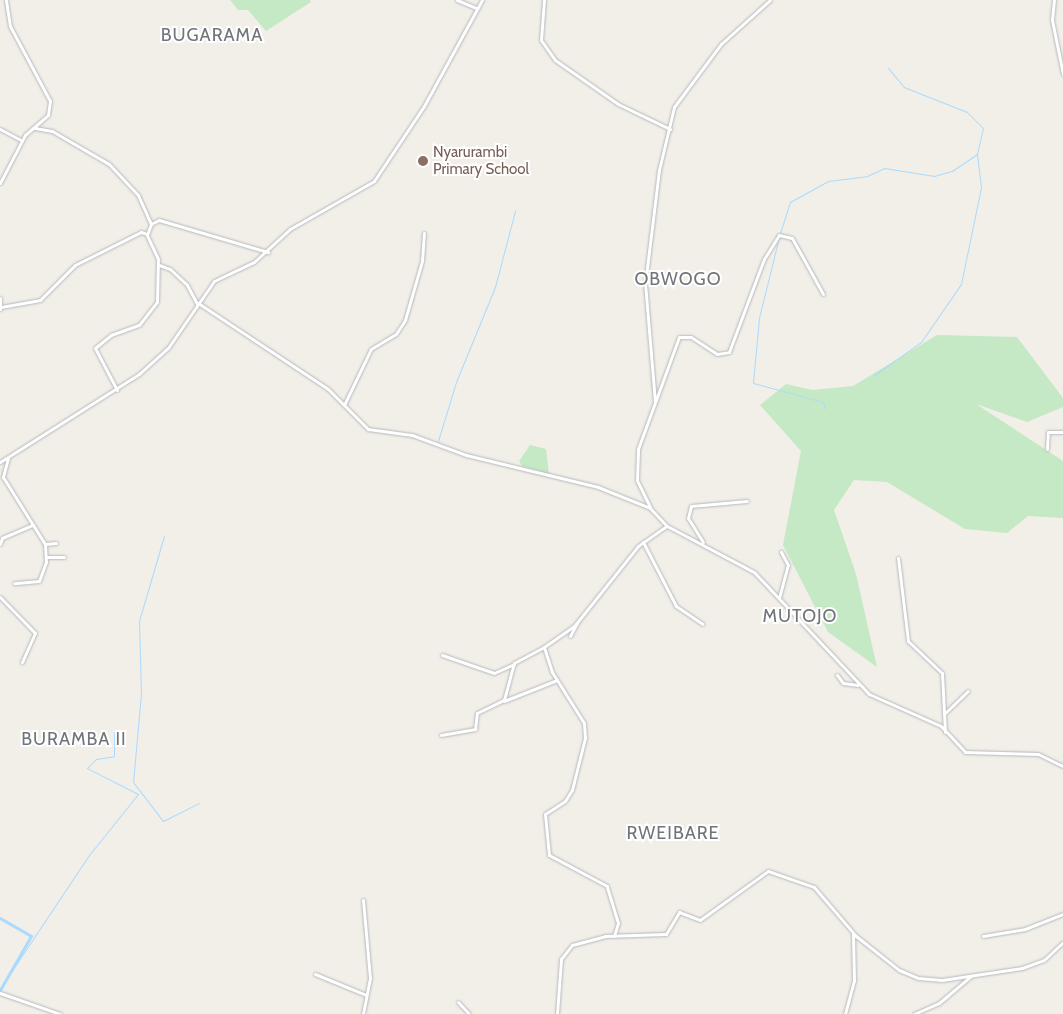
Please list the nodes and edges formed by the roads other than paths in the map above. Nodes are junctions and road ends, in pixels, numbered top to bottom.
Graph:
1 (6, 0) edge
2 (457, 0) edge
3 (482, 0) edge
4 (544, 0) edge
5 (770, 0) edge
6 (1054, 0) edge
7 (476, 8) junction
8 (1063, 74) edge
9 (35, 128) junction
10 (0, 129) edge
11 (670, 129) junction
12 (22, 140) junction
13 (0, 183) edge
14 (151, 224) junction
15 (424, 232) dead end
16 (148, 234) junction
17 (268, 252) junction
18 (159, 265) junction
19 (823, 294) dead end
20 (0, 298) edge
21 (197, 305) junction
22 (0, 308) edge
23 (117, 390) junction
24 (655, 402) junction
25 (344, 405) junction
26 (1063, 432) edge
27 (1047, 449) dead end
28 (8, 458) junction
29 (0, 462) edge
30 (747, 501) dead end
31 (650, 508) junction
32 (33, 525) junction
33 (668, 526) junction
34 (643, 542) junction
35 (704, 542) junction
36 (56, 543) dead end
37 (0, 544) edge
38 (45, 544) junction
39 (781, 552) dead end
40 (64, 556) dead end
41 (47, 557) junction
42 (898, 558) dead end
43 (14, 583) dead end
44 (0, 597) edge
45 (779, 598) junction
46 (577, 623) junction
47 (703, 624) dead end
48 (570, 636) dead end
49 (544, 647) junction
50 (442, 655) dead end
51 (22, 662) dead end
52 (514, 664) junction
53 (837, 675) dead end
54 (557, 680) junction
55 (859, 685) junction
56 (968, 691) dead end
57 (503, 701) junction
58 (944, 714) junction
59 (945, 733) junction
60 (441, 735) dead end
61 (1063, 766) edge
62 (363, 900) dead end
63 (1063, 914) edge
64 (853, 933) junction
65 (613, 936) junction
66 (984, 936) dead end
67 (1063, 942) edge
68 (316, 974) dead end
69 (971, 976) junction
70 (0, 993) edge
71 (366, 995) junction
72 (458, 1002) dead end
73 (60, 1014) edge
74 (363, 1014) edge
75 (469, 1014) edge
76 (557, 1014) edge
77 (845, 1014) edge
78 (914, 1014) edge

1 - 9 street
2 - 7 street
3 - 7 street
4 - 11 street
5 - 11 street
6 - 8 street
7 - 17 street
9 - 12 street
9 - 14 street
10 - 12 street
11 - 24 street
12 - 13 street
14 - 16 street
14 - 17 street
15 - 25 street
16 - 18 street
16 - 22 street
17 - 21 street
18 - 21 street
18 - 23 street
19 - 24 street
20 - 22 street
21 - 23 street
21 - 25 street
23 - 28 street
24 - 31 street
25 - 31 street
26 - 27 street
28 - 29 street
28 - 32 street
30 - 35 street
31 - 33 street
32 - 37 street
32 - 38 street
33 - 34 street
33 - 35 street
34 - 46 street
34 - 47 street
35 - 45 street
36 - 38 street
38 - 41 street
39 - 45 street
40 - 41 street
41 - 43 street
42 - 58 street
44 - 51 street
45 - 55 street
46 - 48 street
46 - 49 street
49 - 52 street
49 - 54 street
50 - 52 street
52 - 57 street
53 - 55 street
54 - 57 street
54 - 65 street
55 - 59 street
56 - 58 street
57 - 60 street
58 - 59 street
59 - 61 street
62 - 71 street
63 - 66 street
64 - 65 street
64 - 69 street
64 - 77 street
65 - 76 street
67 - 69 street
68 - 71 street
69 - 78 street
70 - 73 street
71 - 74 street
72 - 75 street

